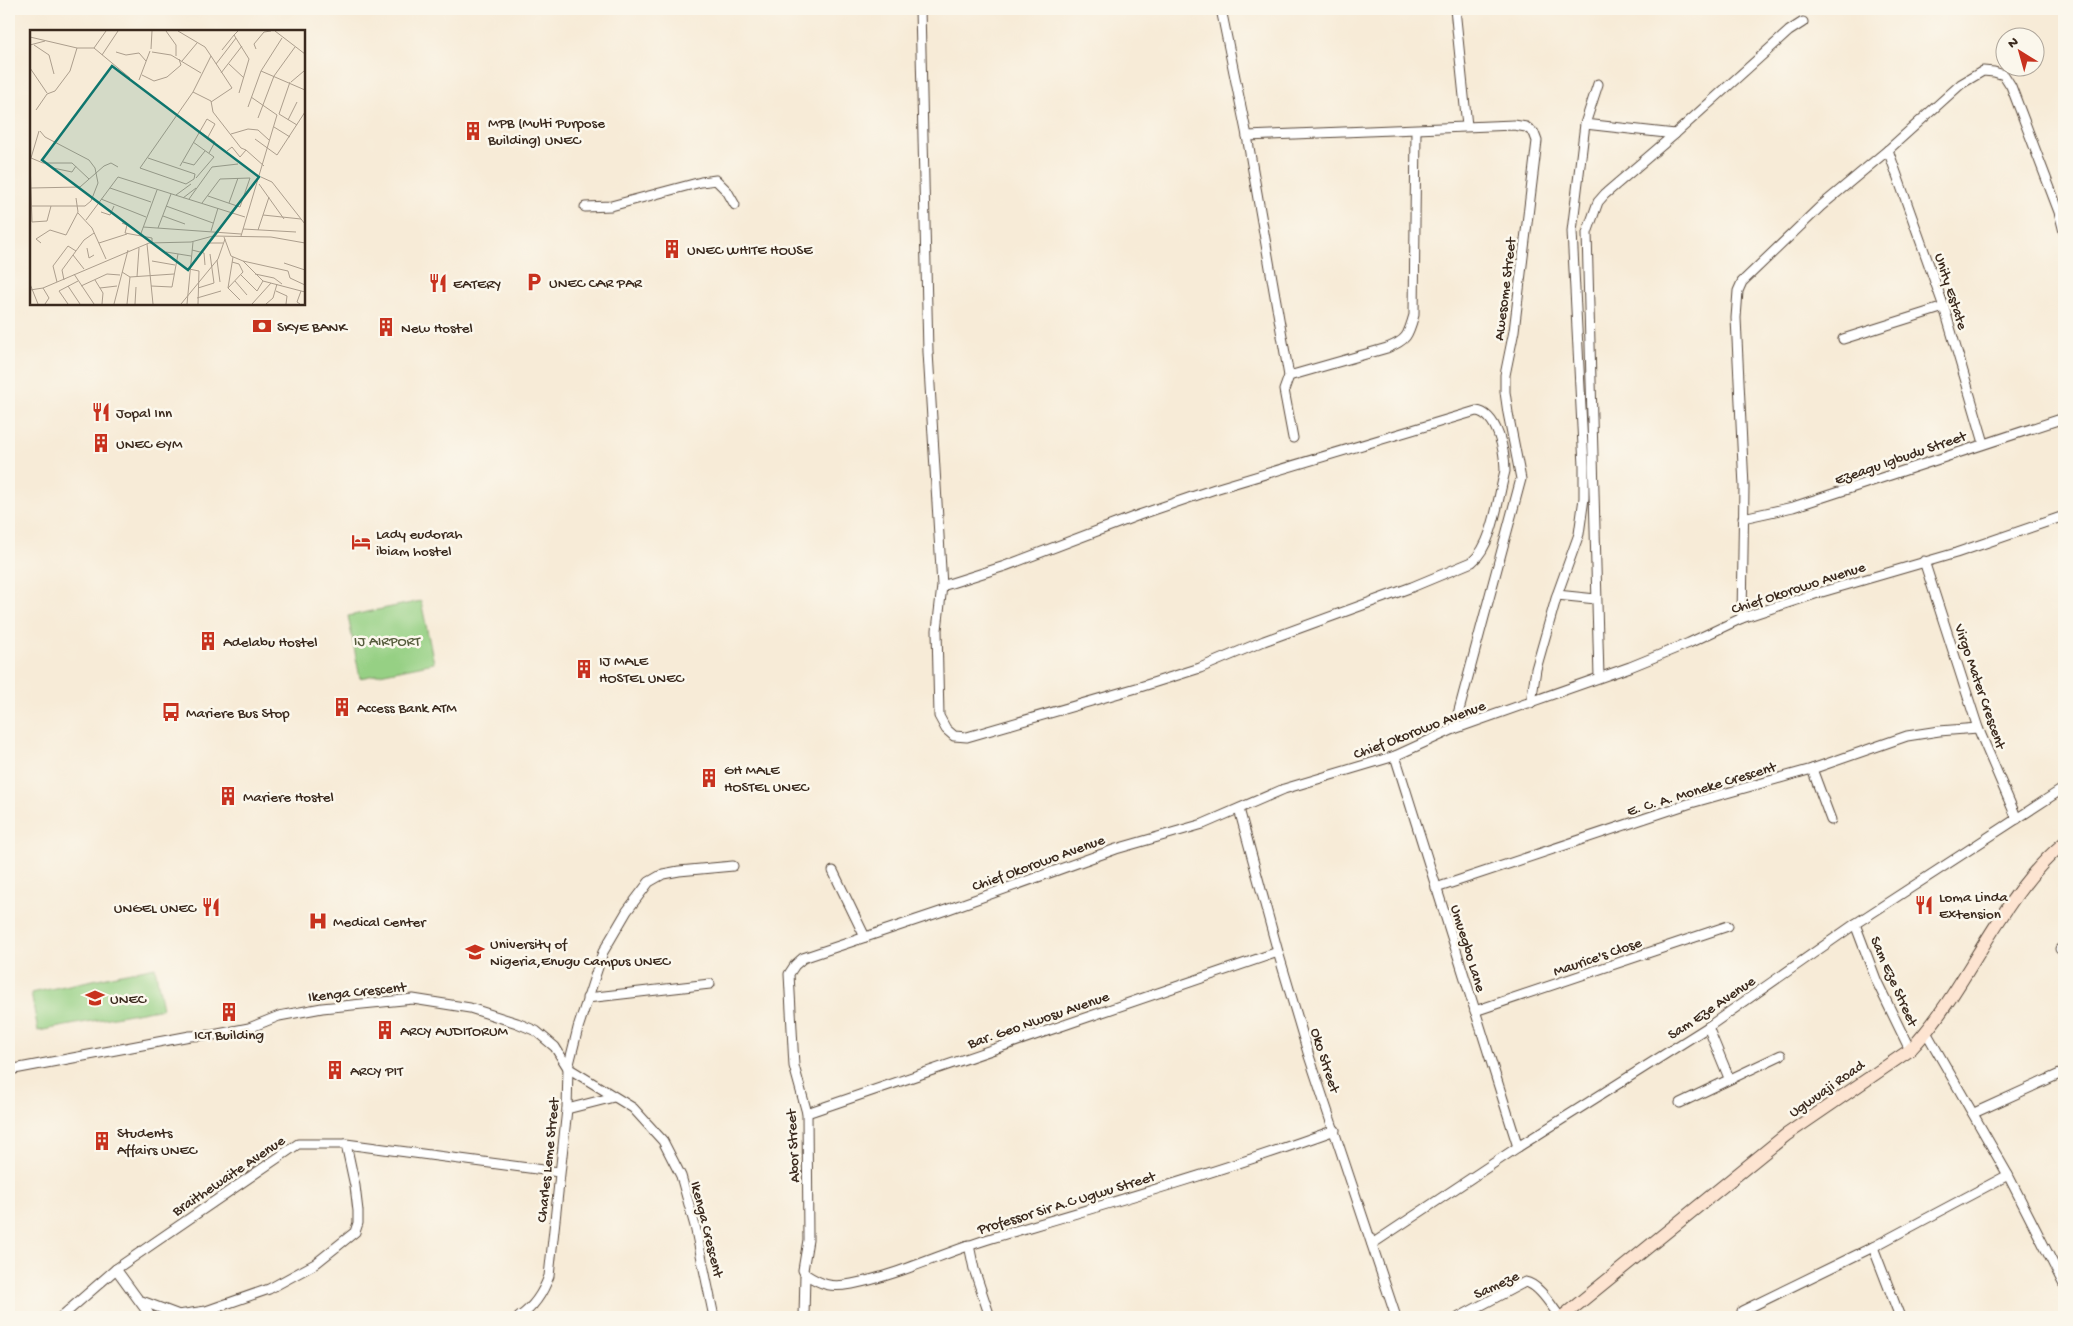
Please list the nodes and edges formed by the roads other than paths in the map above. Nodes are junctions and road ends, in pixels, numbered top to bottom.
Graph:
1 (920, 9) edge
2 (1221, 9) edge
3 (1455, 9) edge
4 (1803, 22) dead end
5 (1598, 84) dead end
6 (1585, 124) junction
7 (1466, 126) junction
8 (1416, 130) junction
9 (1675, 134) junction
10 (1247, 136) junction
11 (1888, 150) junction
12 (735, 205) dead end
13 (585, 207) dead end
14 (2062, 210) edge
15 (2064, 232) edge
16 (1944, 307) junction
17 (1843, 340) dead end
18 (1289, 376) junction
19 (2064, 418) edge
20 (1293, 438) dead end
21 (1984, 443) junction
22 (2064, 516) edge
23 (1743, 518) junction
24 (1924, 561) junction
25 (942, 586) junction
26 (1557, 595) junction
27 (1596, 599) junction
28 (1742, 618) junction
29 (1599, 677) junction
30 (1531, 702) junction
31 (1978, 728) junction
32 (1454, 730) junction
33 (1395, 756) junction
34 (1812, 769) junction
35 (2064, 788) edge
36 (1239, 809) junction
37 (2017, 819) junction
38 (1831, 820) dead end
39 (2064, 843) edge
40 (733, 866) dead end
41 (834, 871) dead end
42 (1436, 888) junction
43 (1855, 924) junction
44 (1728, 926) dead end
45 (865, 937) junction
46 (1278, 952) junction
47 (789, 974) joint
48 (710, 984) dead end
49 (587, 998) junction
50 (1475, 1011) junction
51 (1708, 1027) junction
52 (1926, 1032) junction
53 (1910, 1050) junction
54 (1781, 1055) dead end
55 (568, 1068) junction
56 (9, 1070) edge
57 (2064, 1072) edge
58 (1729, 1078) junction
59 (614, 1097) junction
60 (1680, 1103) dead end
61 (567, 1109) junction
62 (807, 1113) junction
63 (1974, 1114) junction
64 (1334, 1130) junction
65 (346, 1144) junction
66 (1518, 1147) junction
67 (559, 1172) junction
68 (2008, 1175) junction
69 (1372, 1244) junction
70 (969, 1245) junction
71 (1873, 1247) junction
72 (116, 1269) junction
73 (805, 1274) junction
74 (2064, 1285) edge
75 (139, 1300) junction
76 (1742, 1311) dead end
77 (179, 1315) junction
78 (61, 1317) edge
79 (151, 1317) edge
80 (164, 1317) edge
81 (519, 1317) edge
82 (714, 1317) edge
83 (804, 1317) edge
84 (990, 1317) edge
85 (1396, 1317) edge
86 (1459, 1317) edge
87 (1561, 1317) edge
88 (1900, 1317) edge

1 - 25 street
2 - 10 street
3 - 7 street
4 - 9 street
5 - 6 street
6 - 9 street
6 - 26 street
7 - 8 street, Awesome Street
7 - 32 street, Awesome Street
8 - 10 street, Awesome Street
8 - 18 street
9 - 27 street
10 - 18 street
11 - 14 street
11 - 16 street, Unity Estate
11 - 23 street
12 - 13 street
14 - 15 street
16 - 17 street
16 - 21 street, Unity Estate
18 - 20 street
19 - 21 street, Ezeagu Igbudu Street
21 - 23 street, Ezeagu Igbudu Street
22 - 24 street, Chief Okorowo Avenue
23 - 28 street
24 - 28 street, Chief Okorowo Avenue
24 - 31 street, Virgo Mater Crescent
25 - 25 street
26 - 27 street
26 - 30 street
27 - 29 street
28 - 29 street, Chief Okorowo Avenue
29 - 30 street, Chief Okorowo Avenue
30 - 32 street, Chief Okorowo Avenue
31 - 34 street, E. C. A. Moneke Crescent
31 - 37 street, Virgo Mater Crescent
32 - 33 street, Chief Okorowo Avenue
33 - 36 street, Chief Okorowo Avenue
33 - 42 street, Umuegbo Lane
34 - 38 street
34 - 42 street, E. C. A. Moneke Crescent
35 - 37 street, Sam Eze Avenue
36 - 45 street, Chief Okorowo Avenue
36 - 46 street, Oko Street
37 - 43 street, Sam Eze Avenue
39 - 52 main road, Ugwuaji Road
40 - 49 street, Charles Leme Street
41 - 45 street
42 - 50 street, Umuegbo Lane
43 - 51 street, Sam Eze Avenue
43 - 53 street, Sam Eze Street
44 - 50 street, Maurice's Close
45 - 47 street, Chief Okorowo Avenue
46 - 62 street, Bar. Geo Nwosu Avenue
46 - 64 street, Oko Street
47 - 62 street, Abor Street
48 - 49 street
49 - 55 street, Charles Leme Street
50 - 66 street, Umuegbo Lane
51 - 58 street
51 - 66 street, Sam Eze Avenue
52 - 53 main road, Ugwuaji Road
52 - 63 street
53 - 87 main road, Ugwuaji Road
54 - 58 street
55 - 56 street, Ikenga Crescent
55 - 59 street, Ikenga Crescent
55 - 61 street, Charles Leme Street
57 - 63 street
58 - 60 street
59 - 61 street
59 - 82 street, Ikenga Crescent
61 - 67 street, Charles Leme Street
62 - 73 street, Abor Street
63 - 68 street
64 - 69 street, Oko Street
64 - 70 street, Professor Sir A.C Ugwu Street
65 - 67 street, Braithewaite Avenue
65 - 72 street, Braithewaite Avenue
65 - 77 street
66 - 69 street, Sam Eze Avenue
67 - 81 street, Charles Leme Street
68 - 71 street
68 - 74 street
69 - 85 street, Oko Street
70 - 73 street, Professor Sir A.C Ugwu Street
70 - 84 street
71 - 76 street
71 - 88 street
72 - 75 street
72 - 78 street, Braithewaite Avenue
73 - 83 street, Abor Street
75 - 77 street
75 - 79 street
77 - 80 street
86 - 87 street, Sameze

